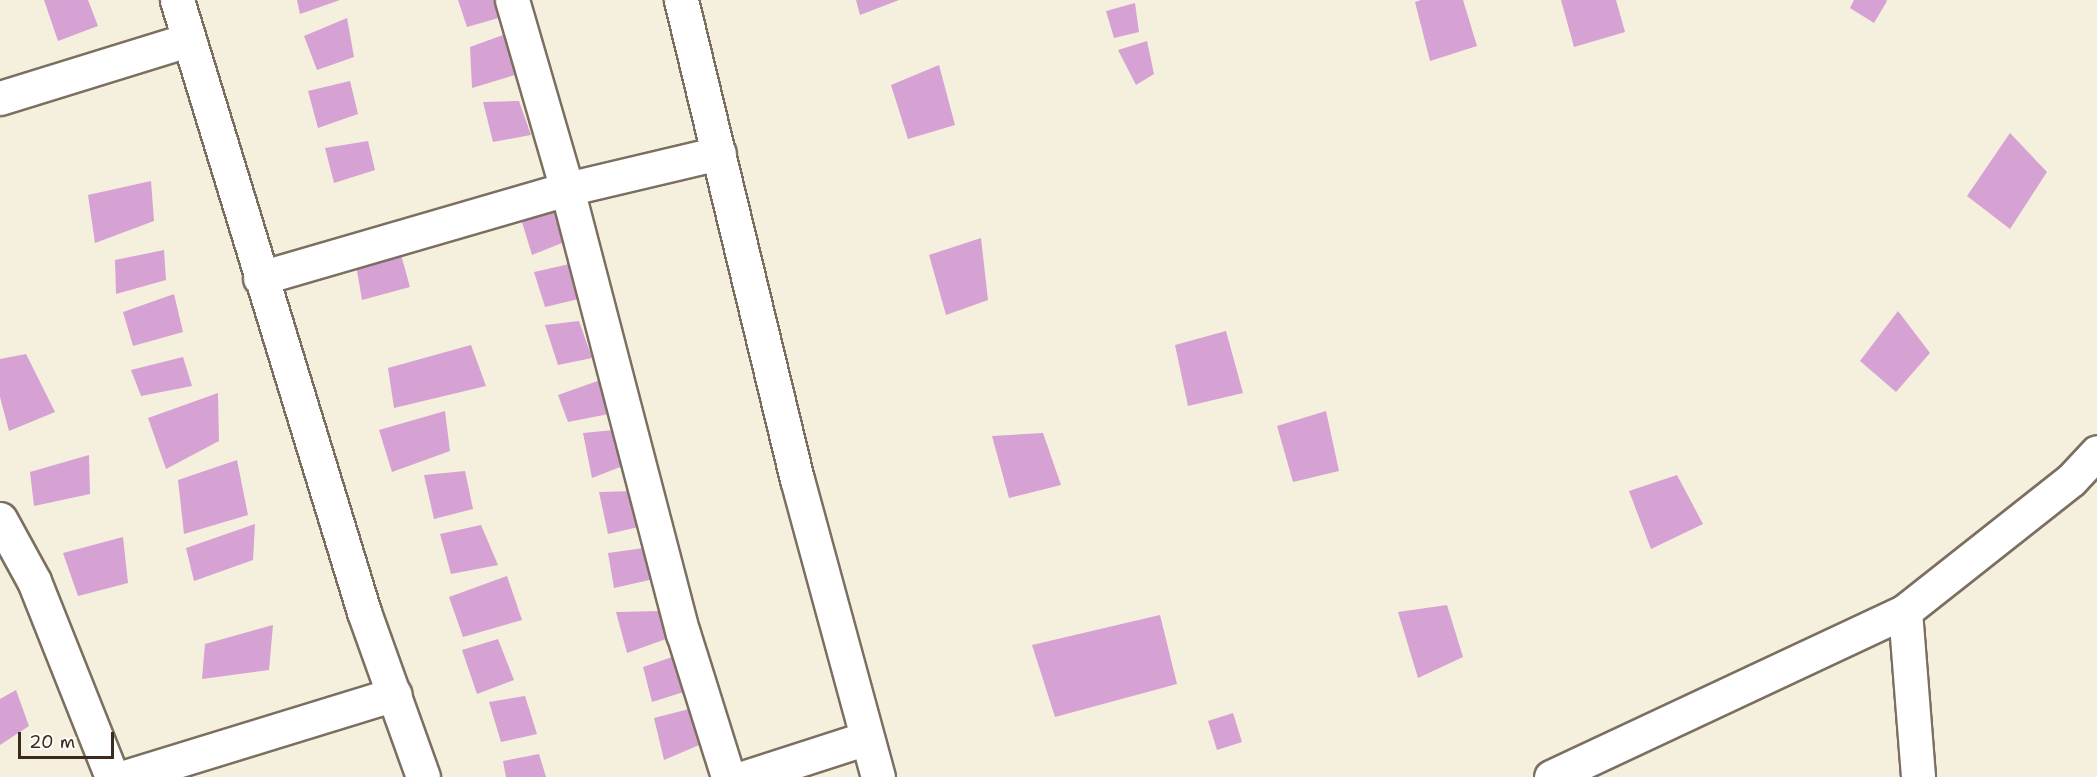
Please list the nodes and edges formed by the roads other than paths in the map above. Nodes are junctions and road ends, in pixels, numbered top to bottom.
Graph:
1 (177, 0) edge
2 (512, 0) edge
3 (681, 0) edge
4 (187, 40) junction
5 (0, 98) edge
6 (719, 153) junction
7 (567, 189) junction
8 (260, 278) junction
9 (2097, 452) edge
10 (0, 519) edge
11 (1905, 611) junction
12 (395, 694) junction
13 (867, 738) junction
14 (112, 777) edge
15 (125, 777) edge
16 (423, 777) edge
17 (728, 777) edge
18 (746, 777) edge
19 (878, 777) edge
20 (1551, 777) edge
21 (1918, 777) edge

1 - 4 street
2 - 7 street
3 - 6 street
4 - 5 street
4 - 8 street
6 - 7 street
6 - 13 street
7 - 8 street
7 - 17 street
8 - 12 street
9 - 11 street
10 - 14 street
11 - 20 street
11 - 21 street
12 - 15 street
12 - 16 street
13 - 18 street
13 - 19 street

